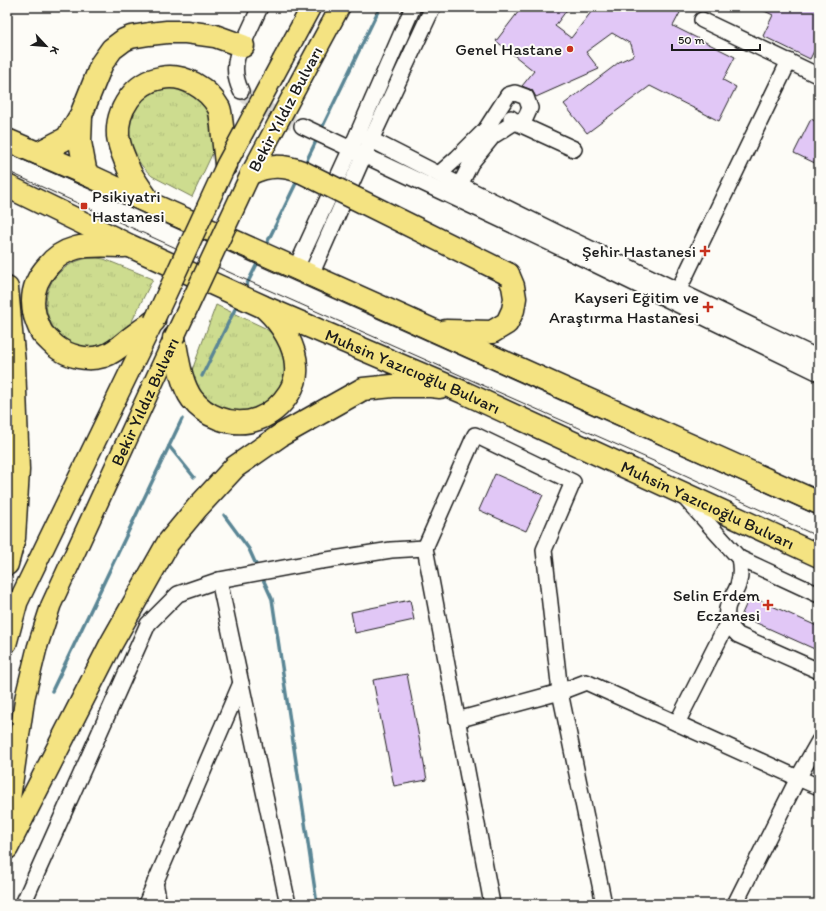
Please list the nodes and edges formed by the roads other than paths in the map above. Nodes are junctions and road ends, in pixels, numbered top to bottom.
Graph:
1 (260, 7) edge
2 (311, 7) edge
3 (340, 7) edge
4 (413, 7) edge
5 (433, 7) edge
6 (702, 20) dead end
7 (243, 46) junction
8 (789, 61) junction
9 (819, 76) edge
10 (241, 91) tunnel mouth
11 (500, 108) junction
12 (81, 115) junction
13 (515, 122) junction
14 (307, 128) tunnel mouth
15 (358, 133) junction
16 (7, 140) edge
17 (372, 140) junction
18 (350, 149) junction
19 (574, 149) dead end
20 (38, 153) junction
21 (364, 155) junction
22 (226, 165) junction
23 (251, 173) junction
24 (86, 174) junction
25 (439, 174) junction
26 (460, 185) junction
27 (7, 186) edge
28 (151, 204) junction
29 (130, 246) junction
30 (295, 268) junction
31 (7, 288) edge
32 (676, 297) junction
33 (264, 307) junction
34 (154, 321) junction
35 (435, 331) junction
36 (174, 338) junction
37 (819, 358) edge
38 (819, 372) edge
39 (465, 393) junction
40 (678, 491) junction
41 (819, 503) edge
42 (425, 548) junction
43 (819, 556) edge
44 (739, 558) junction
45 (7, 564) edge
46 (219, 580) junction
47 (819, 595) edge
48 (728, 622) junction
49 (7, 643) edge
50 (819, 671) edge
51 (241, 683) junction
52 (560, 692) junction
53 (457, 720) junction
54 (677, 723) junction
55 (819, 741) edge
56 (798, 778) junction
57 (819, 787) edge
58 (7, 816) edge
59 (7, 848) edge
60 (155, 882) junction
61 (23, 904) edge
62 (146, 904) edge
63 (159, 904) edge
64 (288, 904) edge
65 (492, 904) edge
66 (604, 904) edge
67 (735, 904) edge

1 - 7 street
2 - 22 main road, Bekir Yıldız Bulvarı, bridge
3 - 23 main road, Bekir Yıldız Bulvarı, bridge
4 - 15 street
5 - 17 street
6 - 8 street
7 - 10 street
7 - 12 highway
8 - 9 street
8 - 32 street
11 - 13 street
11 - 13 street
11 - 25 street
12 - 20 highway
12 - 24 highway
13 - 19 street
13 - 26 street
14 - 18 street
15 - 17 street
15 - 18 street
16 - 20 highway
17 - 21 street
17 - 25 street
18 - 21 street
18 - 30 street
20 - 24 highway
21 - 30 street
21 - 32 street
22 - 28 highway
22 - 34 main road, Bekir Yıldız Bulvarı, bridge
23 - 35 highway, bridge
23 - 36 main road, Bekir Yıldız Bulvarı, bridge
24 - 28 highway
25 - 26 street
26 - 32 street
27 - 29 highway, Muhsin Yazıcıoğlu Bulvarı
28 - 30 highway, bridge
29 - 33 highway, Muhsin Yazıcıoğlu Bulvarı, bridge
29 - 34 highway
30 - 35 highway
31 - 45 highway
32 - 37 street
32 - 38 street
33 - 36 highway
33 - 39 highway, Muhsin Yazıcıoğlu Bulvarı
34 - 49 main road, Bekir Yıldız Bulvarı
35 - 41 highway
36 - 58 main road, Bekir Yıldız Bulvarı
39 - 40 highway, Muhsin Yazıcıoğlu Bulvarı
39 - 59 highway
40 - 43 highway, Muhsin Yazıcıoğlu Bulvarı
40 - 44 street
42 - 46 street
42 - 52 street
42 - 53 street
44 - 47 street
44 - 48 street
46 - 51 street
46 - 61 street
48 - 50 street
48 - 54 street
51 - 60 street
51 - 64 street
52 - 53 street
52 - 54 street
52 - 66 street
53 - 65 street
54 - 56 street
55 - 56 street
56 - 57 street
56 - 67 street
60 - 62 street
60 - 63 street

